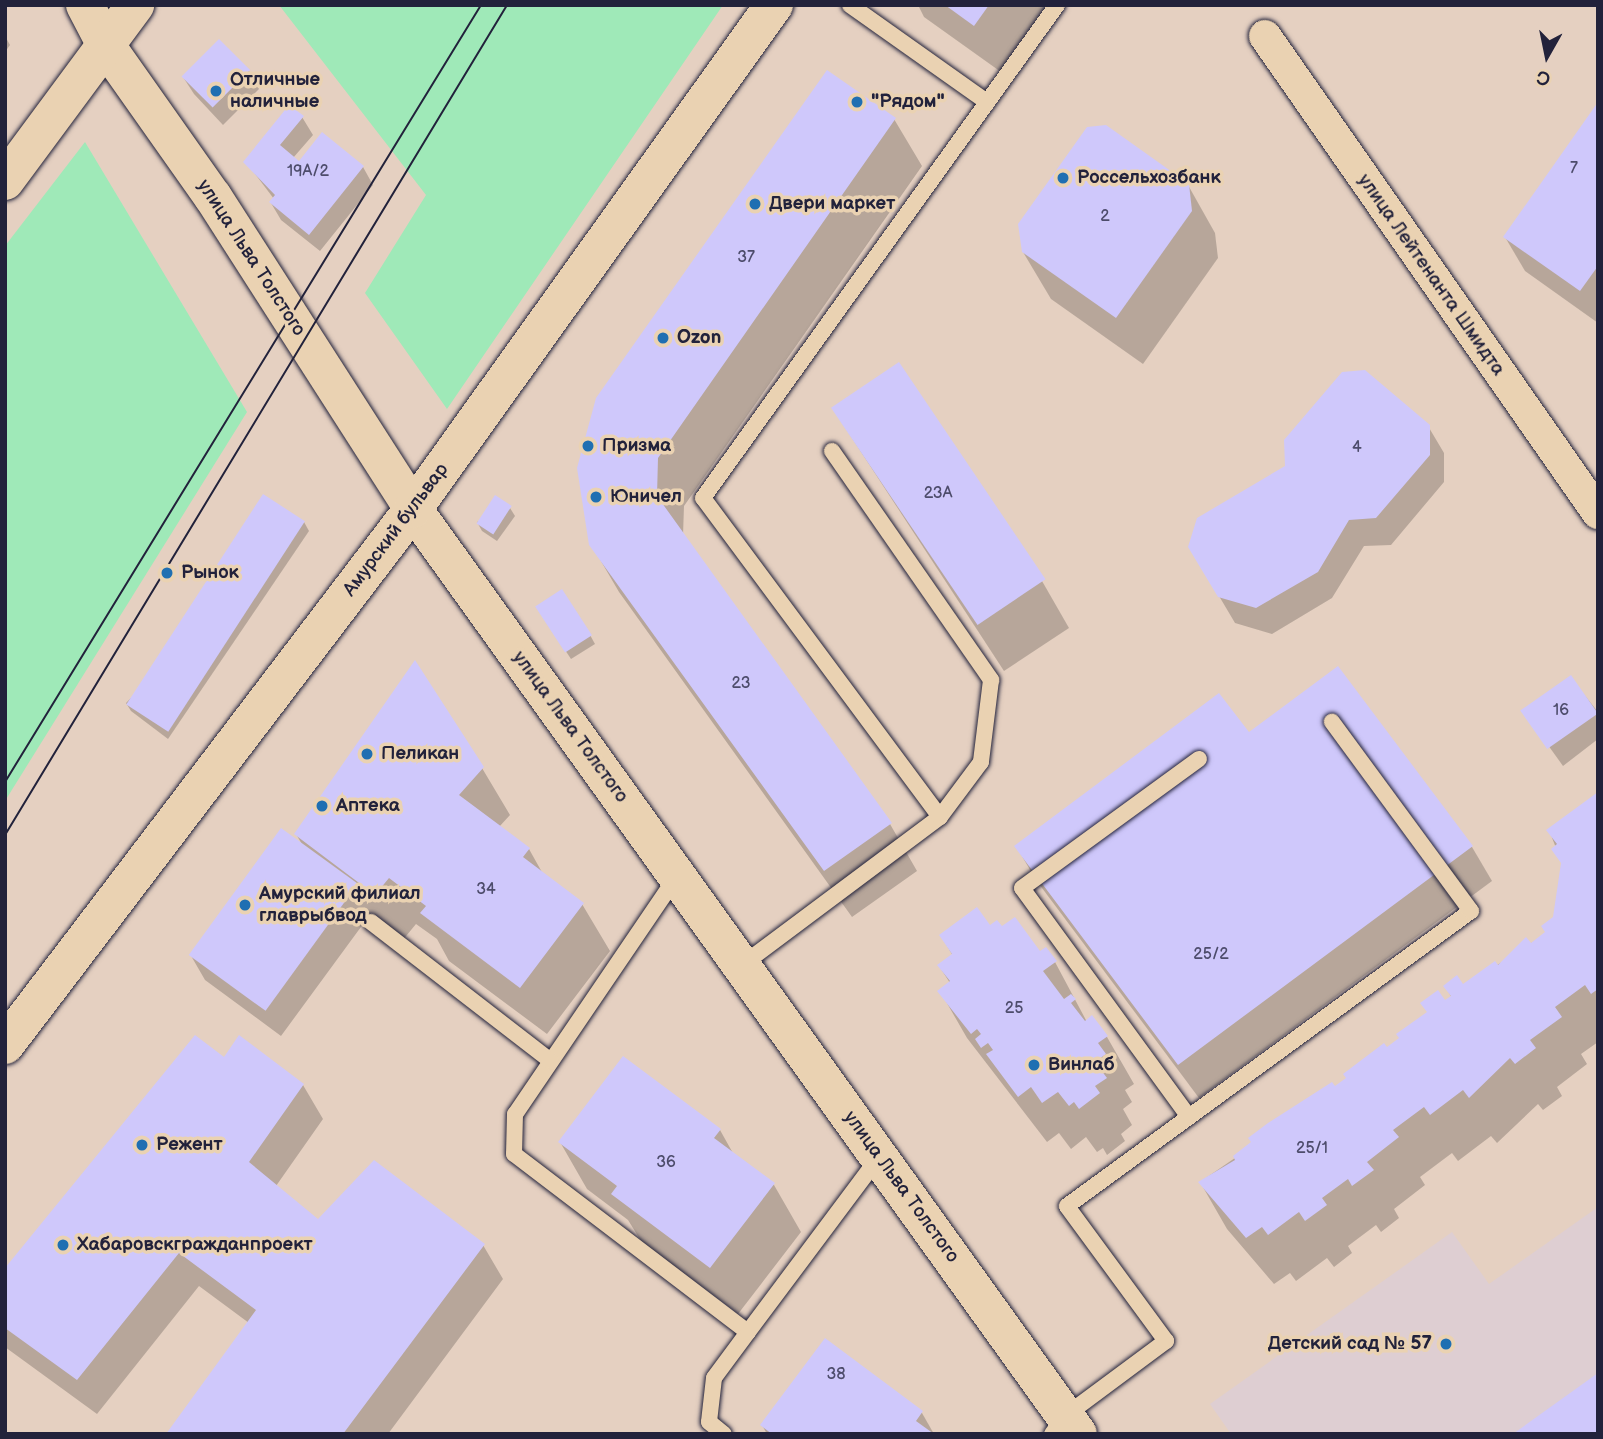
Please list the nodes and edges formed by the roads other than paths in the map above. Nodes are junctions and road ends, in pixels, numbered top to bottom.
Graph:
1 (85, 5) edge
2 (135, 5) edge
3 (774, 5) edge
4 (850, 5) edge
5 (1057, 5) edge
6 (1265, 37) dead end
7 (107, 47) junction
8 (987, 102) junction
9 (5, 181) edge
10 (832, 451) dead end
11 (413, 509) junction
12 (1598, 513) edge
13 (1332, 722) dead end
14 (1199, 759) dead end
15 (940, 817) junction
16 (677, 876) junction
17 (371, 922) dead end
18 (742, 965) junction
19 (5, 1045) edge
20 (551, 1061) junction
21 (1189, 1116) junction
22 (879, 1156) junction
23 (748, 1332) junction
24 (1065, 1428) edge
25 (724, 1434) edge

1 - 7 street, улица Льва Толстого
2 - 7 street
3 - 11 street, Амурский бульвар
4 - 8 lane
5 - 8 lane
6 - 12 street, улица Лейтенанта Шмидта
7 - 9 street
7 - 11 street, улица Льва Толстого
8 - 15 lane
10 - 15 lane
11 - 16 street, улица Льва Толстого
11 - 19 street, Амурский бульвар
13 - 21 lane
14 - 21 lane
15 - 18 lane
16 - 18 street, улица Льва Толстого
16 - 20 lane
17 - 20 lane
18 - 22 street, улица Льва Толстого
20 - 23 lane
21 - 24 lane
22 - 23 lane
22 - 24 street, улица Льва Толстого
23 - 25 lane

